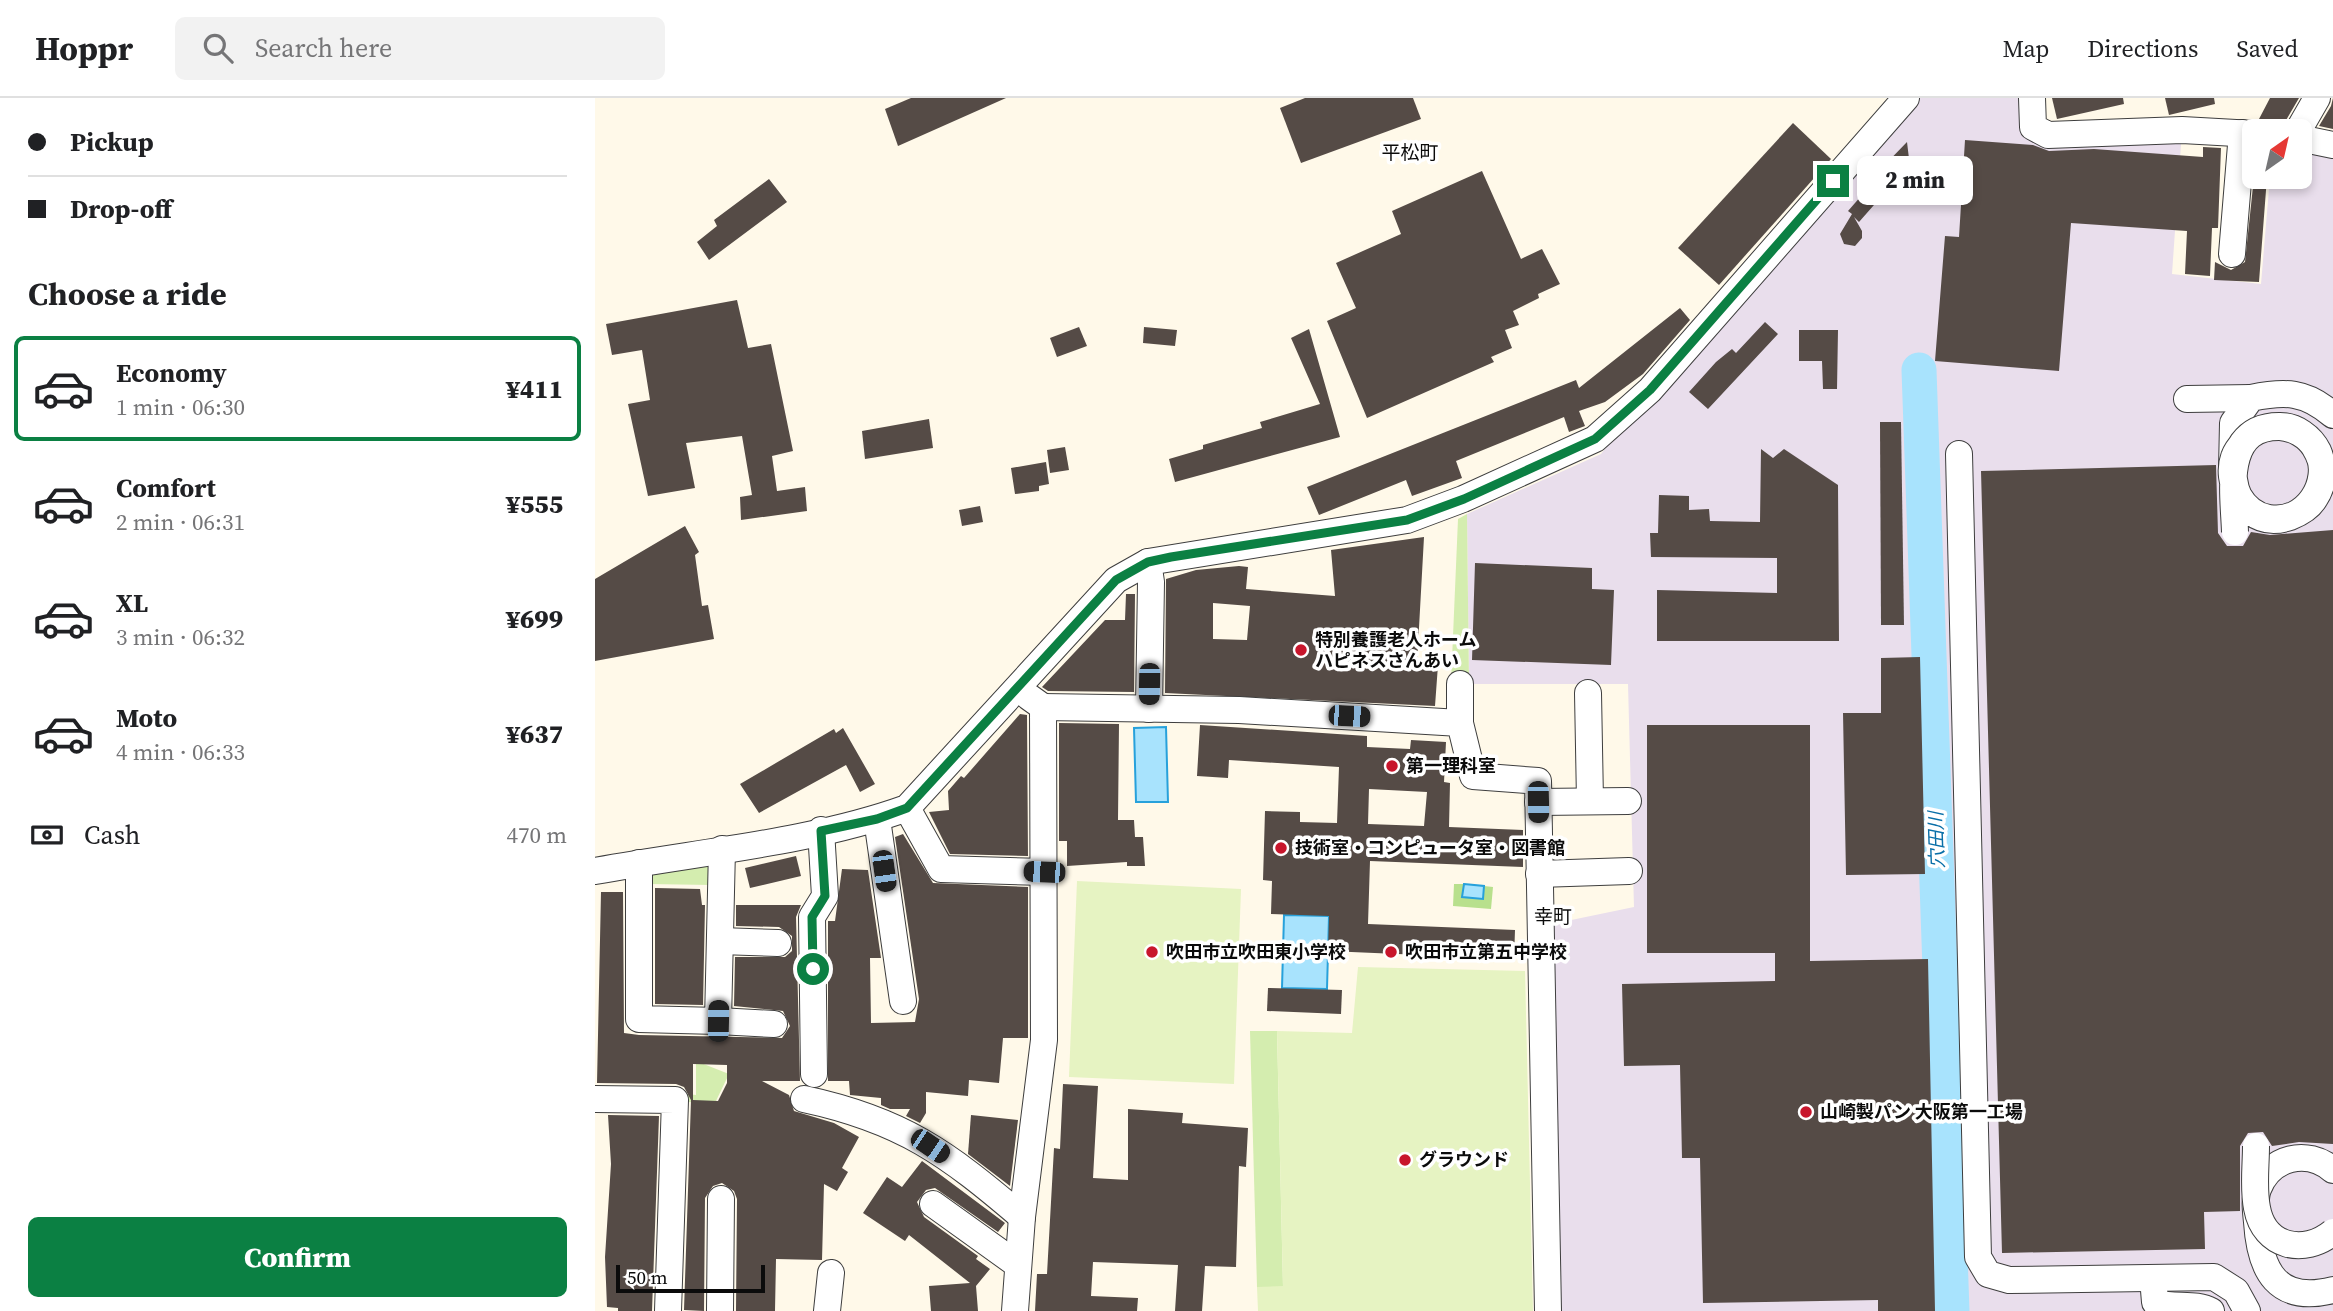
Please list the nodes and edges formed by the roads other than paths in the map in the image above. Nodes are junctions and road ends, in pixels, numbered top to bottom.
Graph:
1 (1906, 98) edge
2 (2032, 98) edge
3 (2317, 98) edge
4 (2305, 119) edge
5 (2242, 134) edge
6 (2312, 141) edge
7 (2333, 145) edge
8 (2242, 165) edge
9 (2227, 242) dead end
10 (2251, 398) junction
11 (2187, 399) dead end
12 (2333, 415) edge
13 (1959, 454) dead end
14 (2235, 532) dead end
15 (1148, 562) junction
16 (1460, 684) dead end
17 (1016, 687) junction
18 (1588, 693) dead end
19 (1043, 707) junction
20 (1149, 709) junction
21 (1460, 723) junction
22 (1627, 801) dead end
23 (1538, 802) junction
24 (1590, 802) junction
25 (907, 808) junction
26 (877, 819) junction
27 (821, 831) junction
28 (722, 849) junction
29 (639, 863) junction
30 (595, 871) edge
31 (1629, 871) dead end
32 (1044, 872) junction
33 (1539, 874) junction
34 (720, 941) junction
35 (778, 943) dead end
36 (903, 1001) dead end
37 (718, 1021) junction
38 (774, 1024) dead end
39 (814, 1074) dead end
40 (595, 1098) edge
41 (804, 1099) dead end
42 (2256, 1146) dead end
43 (2333, 1169) edge
44 (720, 1199) dead end
45 (933, 1203) dead end
46 (1022, 1217) junction
47 (2333, 1234) edge
48 (1018, 1265) junction
49 (831, 1273) dead end
50 (2153, 1278) junction
51 (2333, 1290) edge
52 (668, 1311) edge
53 (720, 1311) edge
54 (827, 1311) edge
55 (1015, 1311) edge
56 (1548, 1311) edge
57 (2211, 1311) edge
58 (2247, 1311) edge

1 - 15 street
2 - 5 street
3 - 4 street
6 - 7 street
8 - 9 street
10 - 11 street
10 - 12 street
10 - 14 street, bridge
13 - 50 street
15 - 17 street
15 - 20 street
16 - 21 street
17 - 19 street
17 - 25 street
18 - 24 street
19 - 20 street
19 - 32 street
20 - 21 street
21 - 23 street
22 - 24 street
23 - 24 street
23 - 33 street
25 - 26 street
25 - 32 street
26 - 27 street
26 - 36 street
27 - 28 street
27 - 39 street
28 - 29 street
28 - 34 street
29 - 30 street
29 - 37 street
31 - 33 street
32 - 46 street
33 - 56 street
34 - 35 street
34 - 37 street
37 - 38 street
40 - 52 street
41 - 46 street
42 - 47 street, bridge
43 - 47 street, bridge
43 - 51 street, bridge
44 - 53 street
45 - 48 street
46 - 48 street
48 - 55 street
49 - 54 street
50 - 57 street
50 - 58 street

